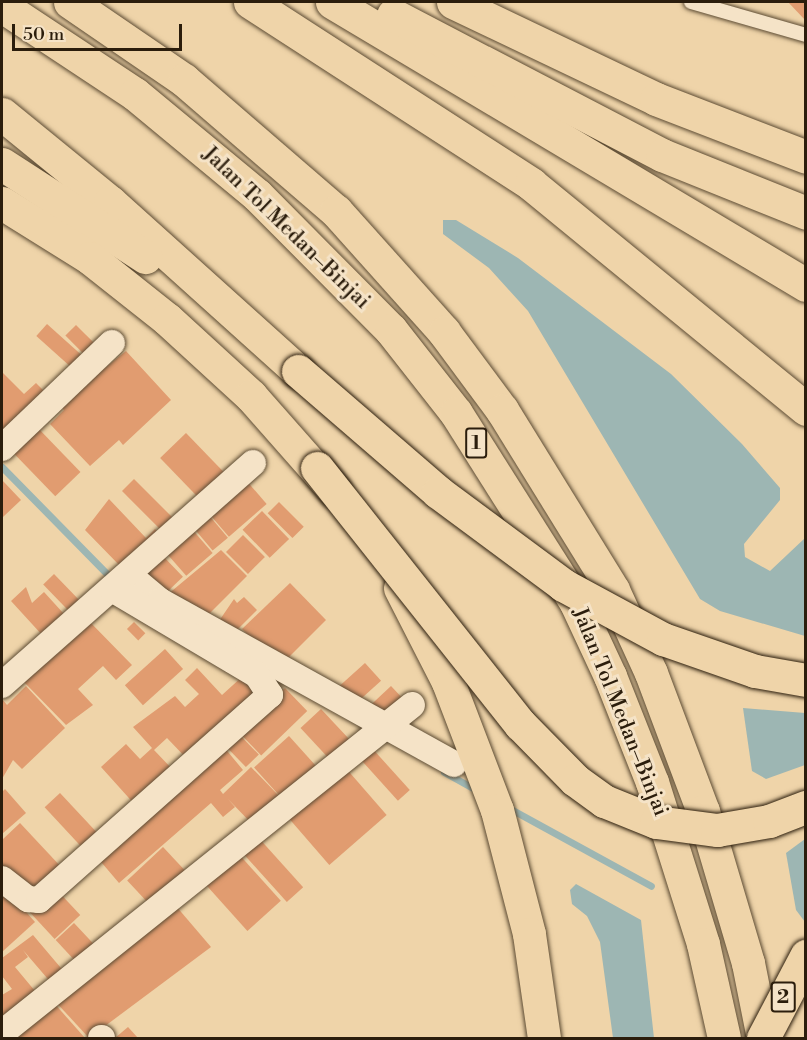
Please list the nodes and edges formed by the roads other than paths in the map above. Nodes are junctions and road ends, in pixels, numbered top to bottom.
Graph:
1 (70, 2) edge
2 (250, 2) edge
3 (332, 2) edge
4 (368, 2) edge
5 (453, 2) edge
6 (691, 2) edge
7 (2, 6) edge
8 (806, 35) edge
9 (2, 114) edge
10 (806, 157) edge
11 (2, 164) edge
12 (2, 203) edge
13 (806, 213) edge
14 (806, 285) edge
15 (112, 343) dead end
16 (298, 371) junction
17 (806, 409) edge
18 (2, 448) edge
19 (253, 463) dead end
20 (317, 468) junction
21 (120, 582) junction
22 (806, 680) edge
23 (2, 685) edge
24 (412, 705) dead end
25 (378, 732) junction
26 (454, 764) dead end
27 (806, 807) edge
28 (2, 879) edge
29 (806, 956) edge
30 (2, 1032) edge
31 (544, 1038) edge
32 (724, 1038) edge
33 (763, 1038) edge

1 - 33 highway, Jalan Tol Medan–Binjai / 1
2 - 17 highway
3 - 14 highway
4 - 13 highway
5 - 10 highway
6 - 8 lane
7 - 32 highway, Jalan Tol Medan–Binjai / 1
9 - 16 highway
11 - 16 highway
12 - 20 highway
15 - 18 street
16 - 22 highway, bridge
19 - 21 street
20 - 27 highway, bridge
20 - 31 highway, bridge
21 - 23 street
21 - 25 street
21 - 28 street
24 - 25 street
25 - 26 street
25 - 30 street
29 - 33 highway, 2, bridge

